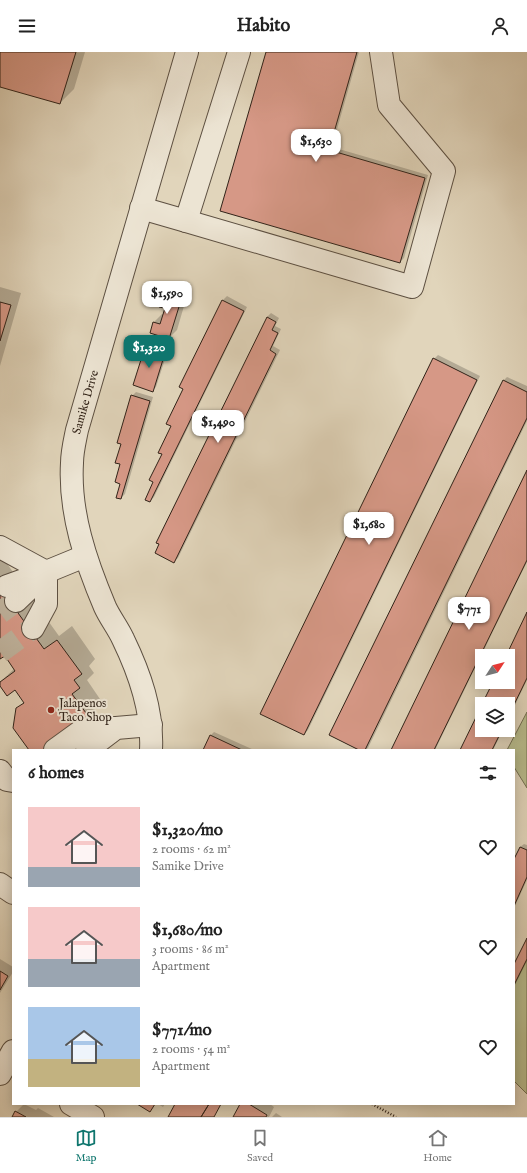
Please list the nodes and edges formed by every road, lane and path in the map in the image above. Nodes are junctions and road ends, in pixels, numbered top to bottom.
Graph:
1 (187, 52) edge
2 (238, 52) edge
3 (381, 52) edge
4 (141, 208) junction
5 (186, 221) junction
6 (85, 556) junction
7 (46, 572) junction
8 (12, 582) edge
9 (150, 725) junction
10 (116, 728) junction
11 (56, 749) edge
12 (88, 749) edge
13 (151, 749) edge
14 (0, 758) edge
15 (12, 760) edge
16 (0, 771) edge
17 (12, 781) edge
18 (0, 884) edge
19 (12, 892) edge
20 (72, 1105) edge
21 (374, 1105) edge
22 (92, 1117) edge
23 (396, 1117) edge

1 - 4 street, Samike Drive
2 - 5 street
3 - 5 street
4 - 5 street
4 - 6 street, Samike Drive
6 - 7 street
6 - 9 street, Samike Drive
7 - 8 street
7 - 8 street
7 - 8 street
9 - 10 street
9 - 13 street, Samike Drive
10 - 11 street
10 - 12 street
14 - 15 street
16 - 17 street
18 - 19 street
20 - 22 street
21 - 23 path

